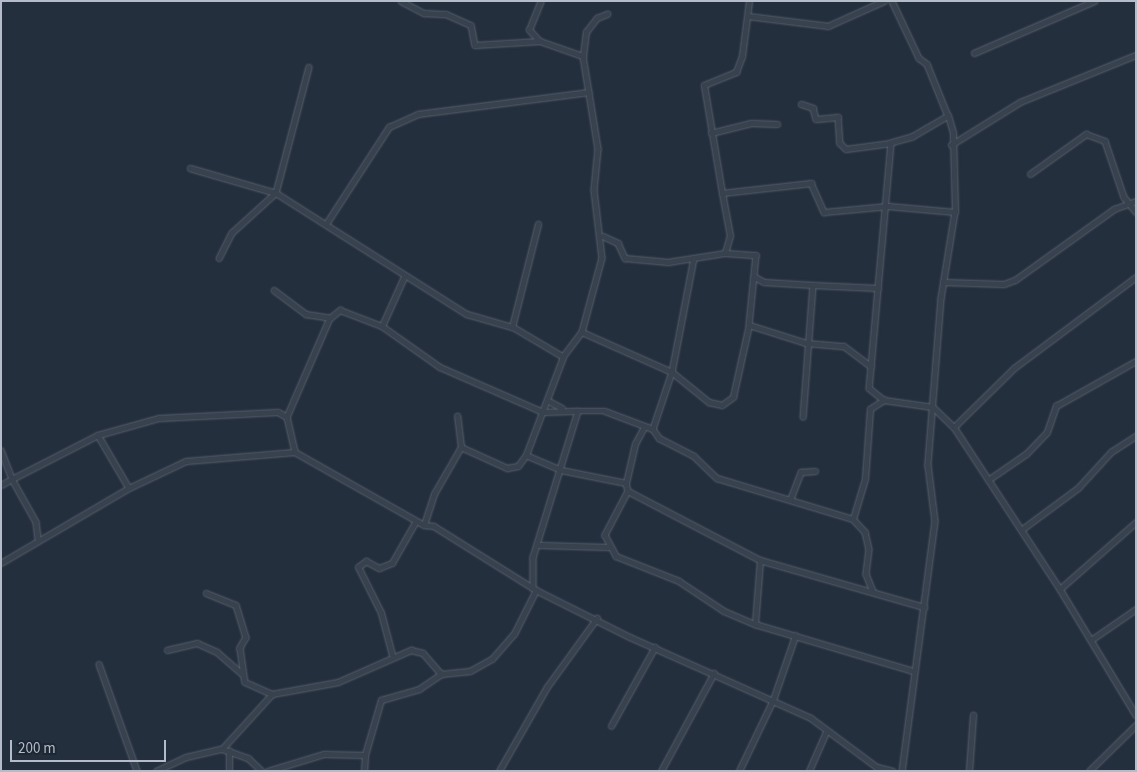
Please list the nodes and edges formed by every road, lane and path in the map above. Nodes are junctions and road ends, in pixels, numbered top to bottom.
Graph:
1 (402, 1) edge
2 (541, 1) edge
3 (749, 1) edge
4 (884, 1) edge
5 (892, 1) edge
6 (1094, 1) edge
7 (607, 14) dead end
8 (748, 16) junction
9 (540, 41) junction
10 (974, 53) dead end
11 (1136, 55) edge
12 (583, 56) junction
13 (309, 67) dead end
14 (589, 92) junction
15 (801, 104) dead end
16 (948, 116) junction
17 (777, 124) dead end
18 (711, 133) junction
19 (891, 144) junction
20 (951, 145) junction
21 (190, 168) dead end
22 (1030, 174) dead end
23 (276, 193) junction
24 (722, 193) junction
25 (1134, 202) edge
26 (888, 206) junction
27 (955, 212) junction
28 (1136, 212) edge
29 (326, 224) junction
30 (538, 224) dead end
31 (603, 236) junction
32 (725, 253) junction
33 (218, 258) dead end
34 (694, 258) junction
35 (404, 277) junction
36 (755, 277) junction
37 (1136, 277) edge
38 (943, 282) junction
39 (813, 285) junction
40 (878, 288) junction
41 (274, 290) dead end
42 (330, 318) junction
43 (749, 325) junction
44 (382, 326) junction
45 (512, 327) junction
46 (582, 332) junction
47 (806, 343) junction
48 (563, 358) junction
49 (1136, 361) edge
50 (871, 366) junction
51 (672, 372) junction
52 (547, 400) junction
53 (884, 400) junction
54 (933, 407) junction
55 (563, 409) junction
56 (543, 412) junction
57 (578, 412) junction
58 (457, 416) dead end
59 (287, 417) junction
60 (803, 417) dead end
61 (644, 427) junction
62 (954, 427) junction
63 (653, 430) junction
64 (98, 435) junction
65 (1136, 436) edge
66 (461, 447) junction
67 (1, 450) edge
68 (295, 452) junction
69 (526, 455) junction
70 (561, 470) junction
71 (815, 471) dead end
72 (12, 479) junction
73 (988, 480) junction
74 (626, 483) junction
75 (1, 485) edge
76 (129, 488) junction
77 (628, 491) junction
78 (790, 500) junction
79 (853, 519) junction
80 (416, 521) junction
81 (1136, 522) edge
82 (424, 525) junction
83 (1021, 530) junction
84 (38, 538) junction
85 (540, 545) junction
86 (608, 547) junction
87 (760, 560) junction
88 (1, 563) edge
89 (534, 589) junction
90 (1060, 589) junction
91 (873, 591) junction
92 (206, 592) dead end
93 (924, 608) junction
94 (1136, 609) edge
95 (597, 618) junction
96 (755, 624) junction
97 (795, 636) junction
98 (1091, 640) junction
99 (655, 647) junction
100 (167, 650) dead end
101 (392, 655) junction
102 (99, 664) dead end
103 (914, 671) junction
104 (440, 674) junction
105 (714, 674) junction
106 (243, 675) junction
107 (272, 694) junction
108 (772, 700) junction
109 (973, 715) dead end
110 (1136, 715) edge
111 (1136, 725) edge
112 (611, 726) dead end
113 (826, 732) junction
114 (222, 749) junction
115 (229, 751) junction
116 (365, 755) junction
117 (881, 769) edge
118 (137, 771) edge
119 (156, 771) edge
120 (229, 771) edge
121 (262, 771) edge
122 (268, 771) edge
123 (364, 771) edge
124 (499, 771) edge
125 (661, 771) edge
126 (739, 771) edge
127 (809, 771) edge
128 (893, 771) edge
129 (902, 771) edge
130 (969, 771) edge
131 (1088, 771) edge

1 - 9 street
2 - 9 street
3 - 8 street
4 - 8 street
5 - 16 street
6 - 10 street
7 - 12 street
8 - 18 street
9 - 12 street
11 - 20 street
12 - 14 street
13 - 23 street
14 - 29 street
14 - 31 street
15 - 19 street
16 - 19 street
16 - 20 street
17 - 18 street
18 - 24 street
19 - 26 street
20 - 27 street
21 - 23 street
22 - 25 street
23 - 29 street
23 - 33 street
24 - 26 street
24 - 32 street
25 - 28 street
25 - 38 street
26 - 27 street
26 - 40 street
27 - 38 street
29 - 35 street
30 - 45 street
31 - 34 street
31 - 46 street
32 - 34 street
32 - 36 street
34 - 51 street
35 - 44 street
35 - 45 street
36 - 39 street
36 - 43 street
37 - 62 street
38 - 54 street
39 - 40 street
39 - 47 street
40 - 50 street
41 - 42 street
42 - 44 street
42 - 59 street
43 - 47 street
43 - 51 street
44 - 56 street
45 - 48 street
46 - 48 street
46 - 51 street
47 - 50 street
47 - 60 street
48 - 52 street
49 - 73 street
50 - 53 street
51 - 63 street
52 - 55 street
52 - 56 street
53 - 54 street
53 - 79 street
54 - 62 street
54 - 93 street
55 - 56 street
55 - 57 street
56 - 69 street
57 - 61 street
57 - 70 street
58 - 66 street
59 - 64 street
59 - 68 street
61 - 63 street
61 - 74 street
62 - 73 street
63 - 78 street
64 - 72 street
64 - 76 street
65 - 83 street
66 - 69 street
66 - 82 street
67 - 72 street
68 - 76 street
68 - 80 street
69 - 70 street
70 - 74 street
70 - 85 street
71 - 78 street
72 - 75 street
72 - 84 street
73 - 83 street
74 - 77 street
76 - 84 street
77 - 86 street
77 - 87 street
78 - 79 street
79 - 91 street
80 - 82 street
80 - 101 street
81 - 90 street
82 - 89 street
83 - 90 street
84 - 88 street
85 - 86 street
85 - 89 street
86 - 96 street
87 - 91 street
87 - 96 street
89 - 95 street
89 - 104 street
90 - 98 street
91 - 93 street
92 - 106 street
93 - 103 street
94 - 98 street
95 - 99 street
95 - 124 street
96 - 97 street
97 - 103 street
97 - 108 street
98 - 110 street
99 - 105 street
99 - 112 street
100 - 106 street
101 - 104 street
101 - 107 street
102 - 118 street
103 - 129 street
104 - 116 street
105 - 108 street
105 - 125 street
106 - 107 street
107 - 114 street
108 - 113 street
108 - 126 street
109 - 130 street
111 - 131 street
113 - 117 street
113 - 127 street
114 - 115 street
114 - 119 street
115 - 120 street
115 - 121 street
116 - 122 street
116 - 123 street
117 - 128 street

